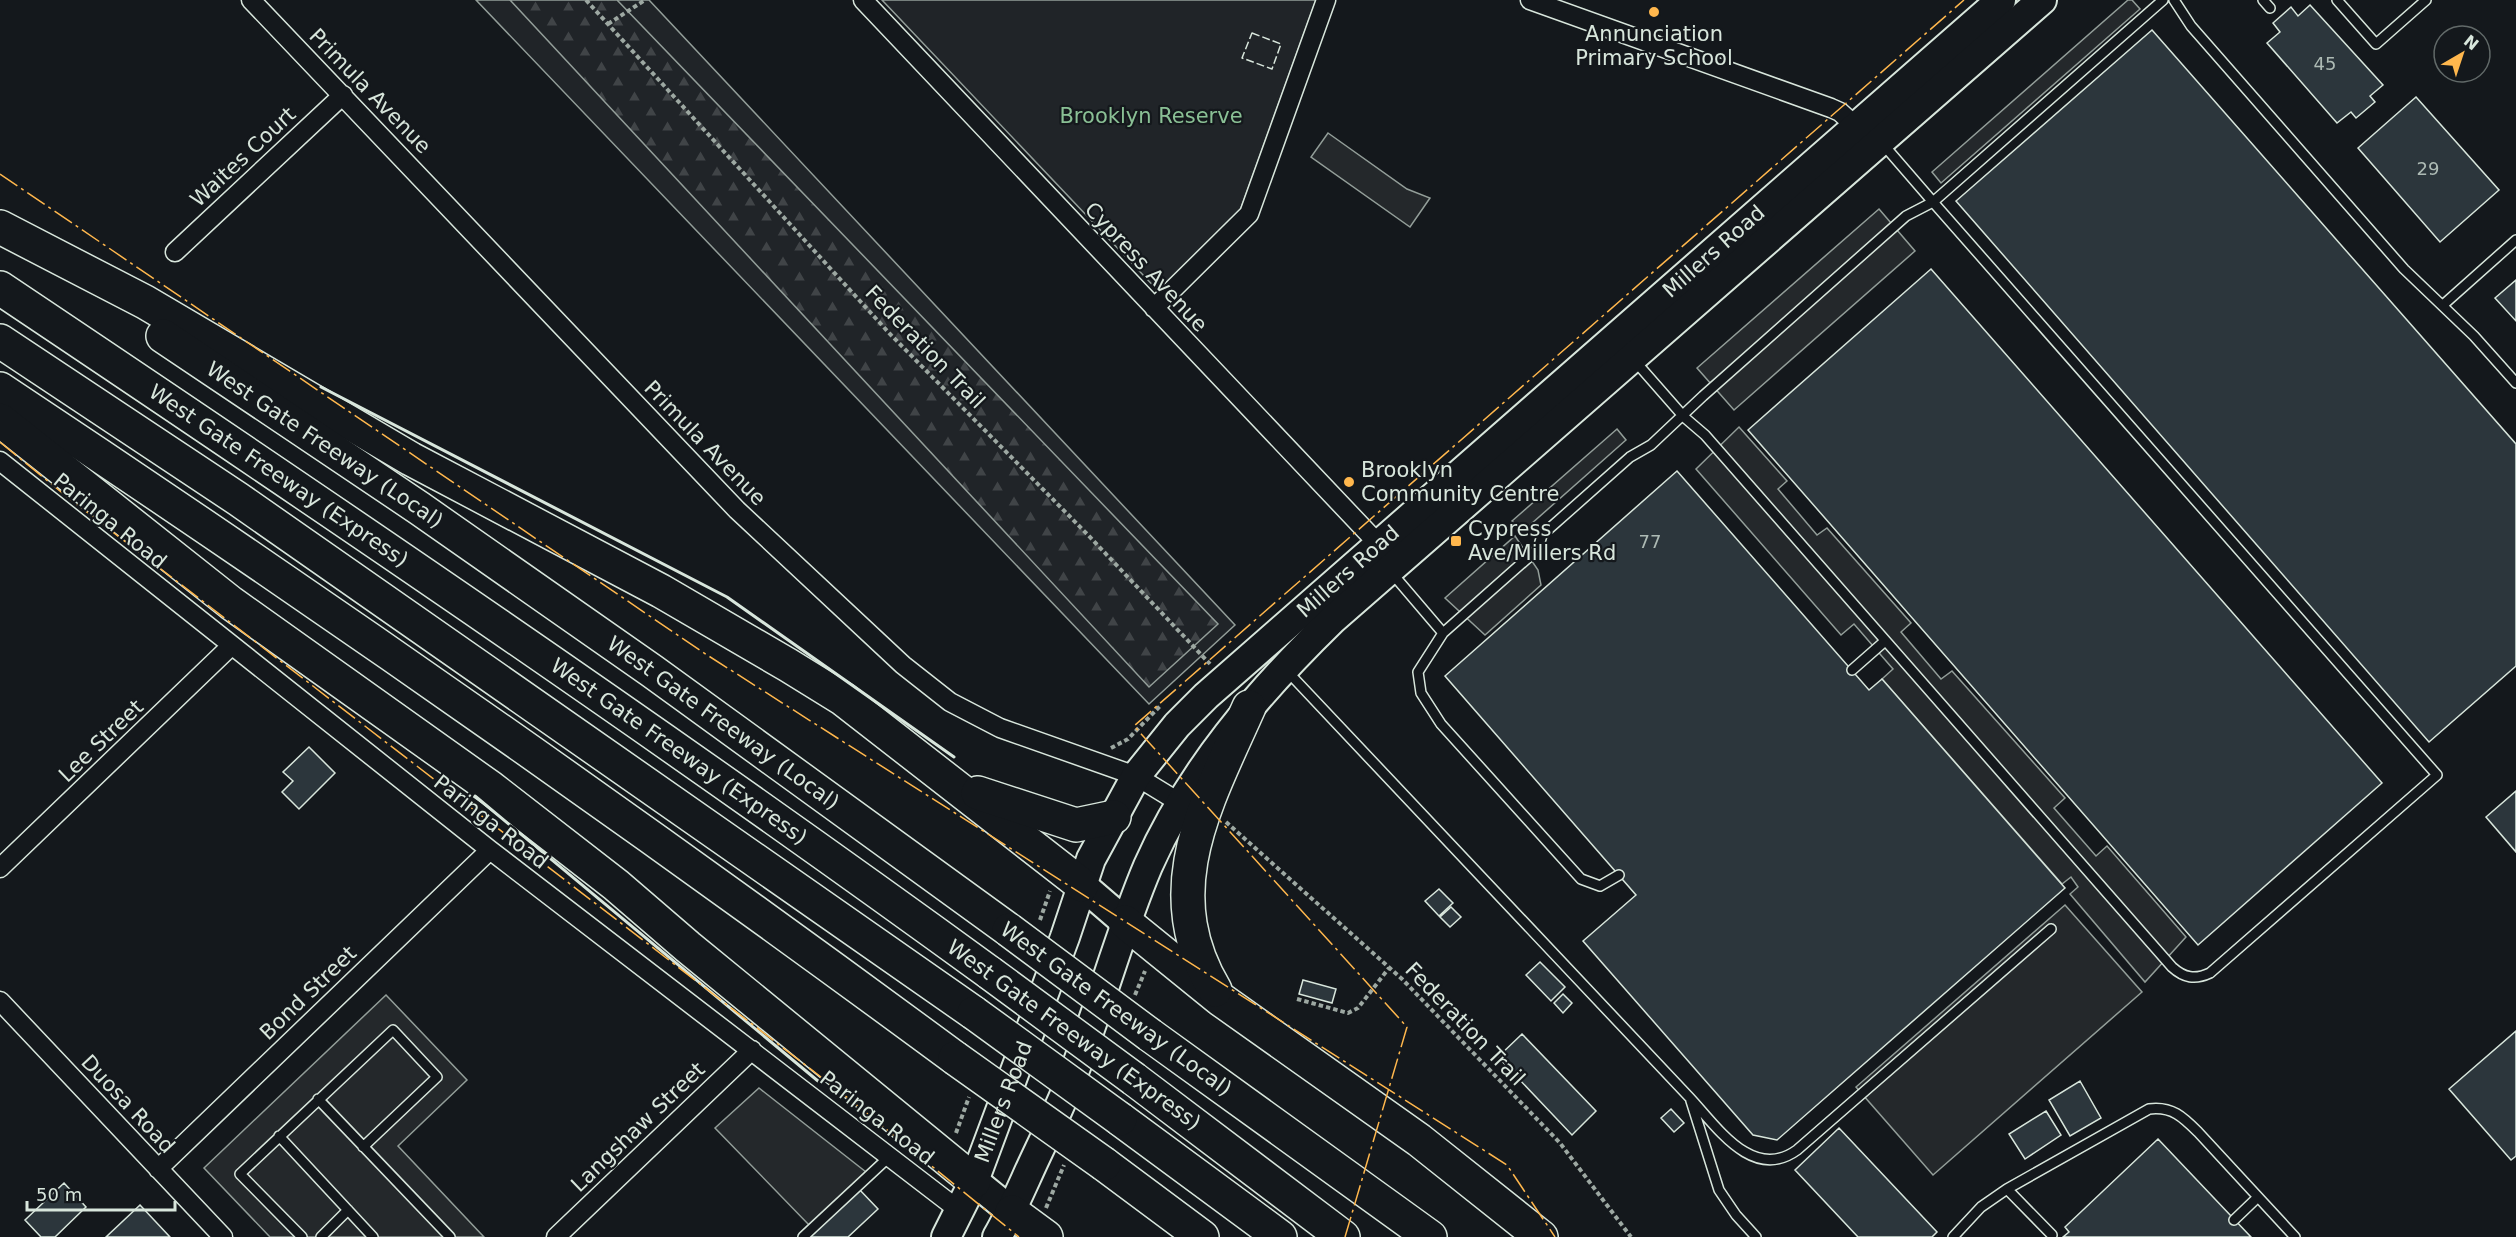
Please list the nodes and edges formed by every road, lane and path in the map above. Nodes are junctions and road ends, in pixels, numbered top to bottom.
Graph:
1 (251, 0) edge
2 (586, 0) edge
3 (645, 0) edge
4 (863, 0) edge
5 (1326, 0) edge
6 (1530, 0) edge
7 (2001, 0) edge
8 (2042, 0) edge
9 (2163, 0) edge
10 (2174, 0) edge
11 (2263, 0) edge
12 (2337, 0) edge
13 (2426, 0) edge
14 (2270, 9) dead end
15 (608, 24) junction
16 (343, 95) junction
17 (1870, 138) junction
18 (1933, 202) junction
19 (0, 229) edge
20 (2516, 240) edge
21 (175, 252) dead end
22 (0, 288) edge
23 (2443, 305) junction
24 (1154, 308) junction
25 (0, 341) edge
26 (1632, 358) junction
27 (2516, 383) edge
28 (0, 389) edge
29 (1684, 417) junction
30 (0, 420) edge
31 (0, 461) edge
32 (1389, 559) junction
33 (1443, 633) junction
34 (1885, 641) junction
35 (231, 646) junction
36 (1284, 667) junction
37 (1852, 670) dead end
38 (1225, 680) junction
39 (1249, 707) joint
40 (1136, 776) junction
41 (954, 784) junction
42 (1191, 809) junction
43 (1114, 817) junction
44 (490, 850) junction
45 (1256, 851) dead end
46 (0, 868) edge
47 (1619, 875) dead end
48 (1082, 885) junction
49 (1125, 922) junction
50 (2051, 929) dead end
51 (1389, 969) junction
52 (1220, 999) junction
53 (1297, 999) dead end
54 (0, 1001) edge
55 (752, 1050) junction
56 (1690, 1098) junction
57 (318, 1099) junction
58 (279, 1136) junction
59 (363, 1147) junction
60 (890, 1156) junction
61 (158, 1169) junction
62 (974, 1181) junction
63 (2007, 1188) junction
64 (2258, 1197) junction
65 (348, 1210) junction
66 (960, 1212) junction
67 (2234, 1220) dead end
68 (1005, 1225) edge
69 (2052, 1235) dead end
70 (223, 1237) edge
71 (302, 1237) edge
72 (321, 1237) edge
73 (373, 1237) edge
74 (450, 1237) edge
75 (556, 1237) edge
76 (803, 1237) edge
77 (946, 1237) edge
78 (1046, 1237) edge
79 (1202, 1237) edge
80 (1280, 1237) edge
81 (1343, 1237) edge
82 (1430, 1237) edge
83 (1541, 1237) edge
84 (1631, 1237) edge
85 (1756, 1237) edge
86 (1953, 1237) edge
87 (2295, 1237) edge

1 - 16 street, Primula Avenue
2 - 15 path, Federation Trail
3 - 15 path
4 - 24 street, Cypress Avenue
5 - 24 street
6 - 17 street
7 - 17 main road, Millers Road
8 - 17 main road, Millers Road
9 - 18 lane
10 - 23 lane
11 - 14 lane
12 - 13 lane
15 - 38 path, Federation Trail
16 - 21 street, Waites Court
16 - 40 street, Primula Avenue
17 - 18 lane
17 - 26 main road, Millers Road
17 - 32 main road, Millers Road
18 - 29 lane
18 - 34 lane
19 - 41 highway
19 - 82 highway, West Gate Freeway (Local), bridge
20 - 23 lane
22 - 81 highway, West Gate Freeway (Express), bridge
23 - 27 lane
24 - 32 street, Cypress Avenue
25 - 80 highway, West Gate Freeway (Express), bridge
26 - 29 lane
26 - 32 main road, Millers Road
28 - 79 highway, bridge
29 - 33 lane
29 - 34 lane
30 - 62 highway
31 - 35 street, Paringa Road
32 - 33 lane
32 - 36 main road, Millers Road
32 - 38 main road, Millers Road
33 - 47 lane
34 - 37 lane
35 - 44 street, Paringa Road
35 - 46 street, Lee Street
36 - 39 main road, Millers Road
36 - 56 lane
38 - 40 main road, Millers Road
39 - 42 highway
40 - 42 street, Primula Avenue
40 - 43 main road, Millers Road
41 - 43 highway
41 - 48 highway
42 - 49 main road
42 - 52 highway
43 - 48 main road, Millers Road
44 - 55 street, Paringa Road
44 - 61 street, Bond Street
45 - 51 path, Federation Trail
48 - 49 main road
48 - 62 main road, Millers Road
49 - 52 highway
49 - 68 main road
50 - 56 lane
51 - 53 path
51 - 84 path, Federation Trail
52 - 83 highway
54 - 61 street, Duosa Road
55 - 60 street, Paringa Road
55 - 75 street, Langshaw Street
56 - 85 lane
57 - 58 lane
57 - 59 lane
57 - 59 lane
58 - 65 lane
58 - 71 lane
59 - 74 lane
60 - 66 street, Paringa Road
60 - 76 lane
61 - 70 street, Duosa Road
62 - 66 main road, Millers Road
62 - 68 main road
63 - 64 lane
63 - 69 lane
63 - 86 lane
64 - 67 lane
64 - 87 lane
65 - 72 lane
65 - 73 lane
66 - 77 main road, Millers Road
68 - 78 highway

